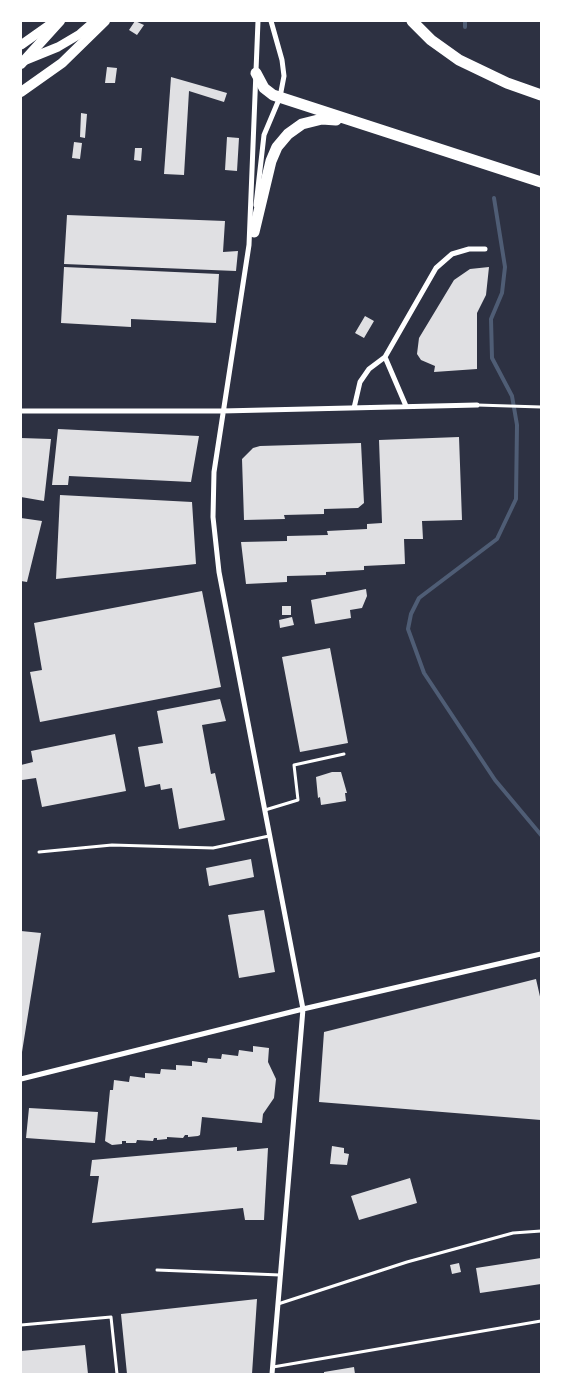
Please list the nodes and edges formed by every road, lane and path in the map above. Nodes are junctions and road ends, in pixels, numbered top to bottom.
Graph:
1 (55, 21) edge
2 (60, 21) edge
3 (95, 21) edge
4 (105, 21) edge
5 (258, 21) edge
6 (271, 21) edge
7 (412, 21) edge
8 (21, 45) edge
9 (23, 61) edge
10 (256, 73) junction
11 (21, 92) edge
12 (541, 95) edge
13 (280, 97) junction
14 (350, 121) junction
15 (541, 182) edge
16 (254, 232) junction
17 (249, 245) junction
18 (486, 249) dead end
19 (385, 357) junction
20 (477, 405) joint
21 (406, 406) junction
22 (541, 407) edge
23 (354, 408) junction
24 (21, 411) edge
25 (222, 411) junction
26 (344, 754) dead end
27 (265, 810) junction
28 (270, 835) junction
29 (39, 852) dead end
30 (541, 954) edge
31 (303, 1009) junction
32 (21, 1079) edge
33 (541, 1231) edge
34 (157, 1270) dead end
35 (280, 1275) junction
36 (277, 1304) junction
37 (541, 1321) edge
38 (21, 1326) edge
39 (272, 1367) junction
40 (117, 1374) edge
41 (272, 1374) edge

1 - 8 main road
2 - 9 main road
3 - 9 main road
4 - 11 main road
5 - 10 street
6 - 13 street
7 - 12 highway
10 - 13 highway
10 - 17 street
13 - 14 highway
13 - 16 street
14 - 15 highway
14 - 16 highway
16 - 17 street
17 - 25 street
18 - 19 street
19 - 21 street
19 - 23 street
20 - 21 street
20 - 22 lane
21 - 23 street
23 - 25 street
24 - 25 street
25 - 27 street
26 - 27 lane
27 - 28 street
28 - 29 lane
28 - 31 street
30 - 31 street
31 - 32 street
31 - 35 street
33 - 36 lane
34 - 35 lane
35 - 36 street
36 - 39 street
37 - 39 lane
38 - 40 lane
39 - 41 street

